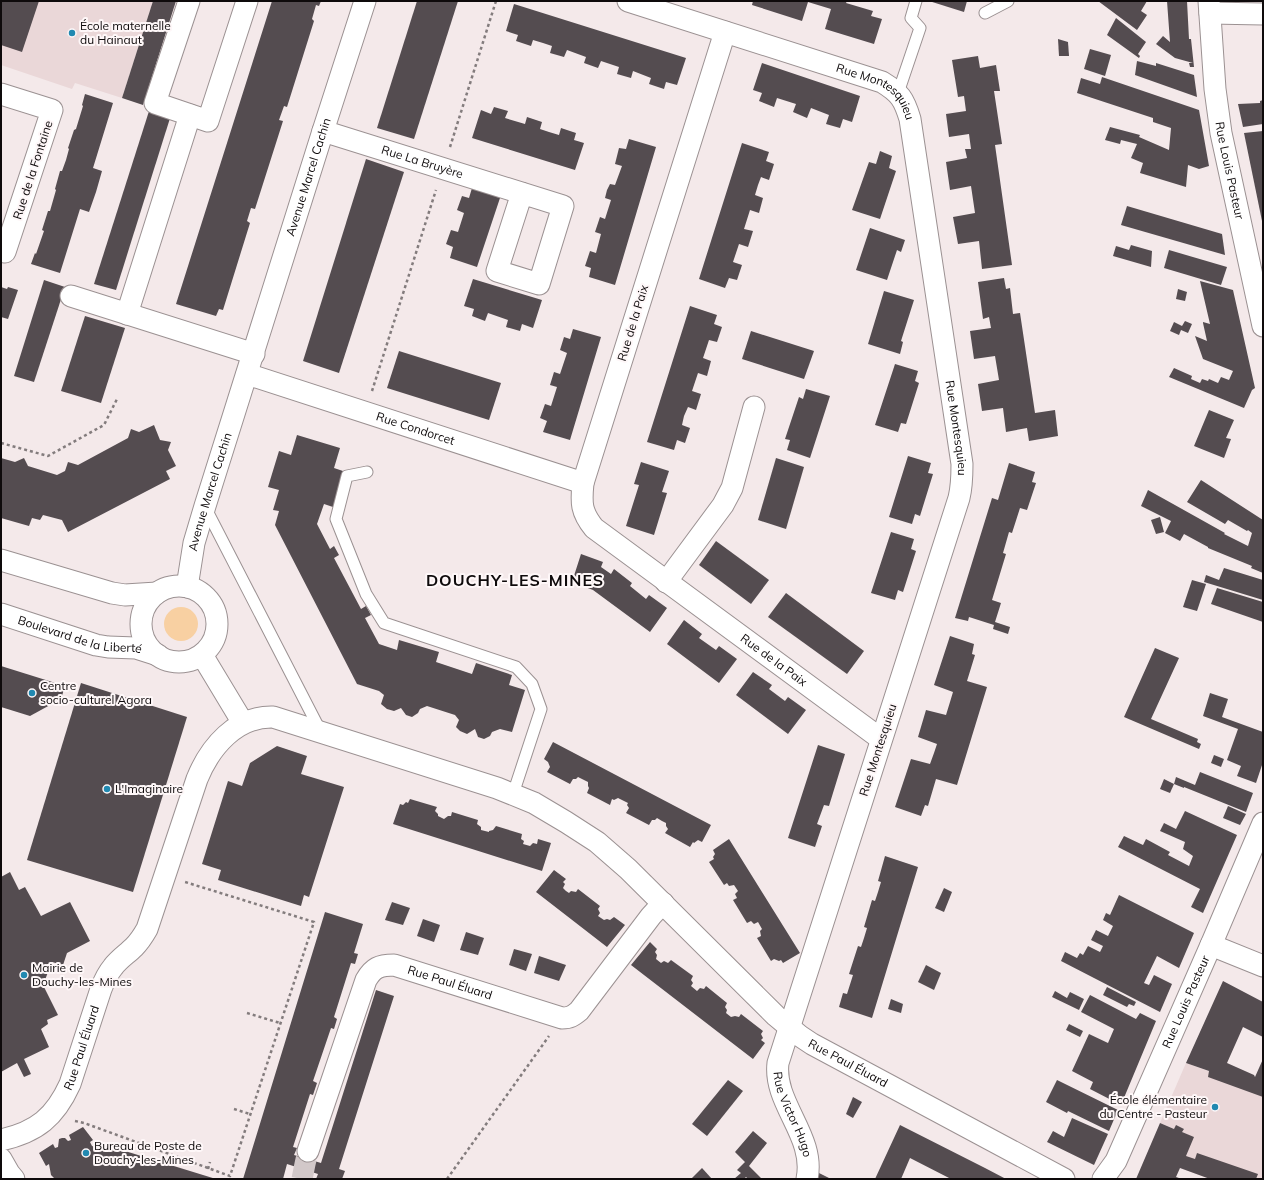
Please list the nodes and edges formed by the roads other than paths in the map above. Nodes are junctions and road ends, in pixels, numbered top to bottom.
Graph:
1 (189, 1) edge
2 (247, 1) edge
3 (365, 1) edge
4 (628, 1) edge
5 (916, 1) edge
6 (1008, 1) edge
7 (1210, 7) edge
8 (985, 13) dead end
9 (1263, 14) edge
10 (725, 32) junction
11 (898, 93) junction
12 (1, 94) edge
13 (190, 115) junction
14 (323, 131) junction
15 (522, 193) dead end
16 (1, 251) edge
17 (71, 296) dead end
18 (127, 314) junction
19 (1263, 326) edge
20 (254, 354) junction
21 (247, 374) junction
22 (754, 407) dead end
23 (367, 472) dead end
24 (583, 483) junction
25 (205, 506) junction
26 (1, 560) edge
27 (666, 582) junction
28 (187, 587) junction
29 (157, 593) junction
30 (1, 614) edge
31 (202, 654) junction
32 (158, 655) junction
33 (243, 723) junction
34 (321, 732) junction
35 (881, 739) junction
36 (513, 794) junction
37 (1263, 823) edge
38 (663, 903) junction
39 (1212, 945) junction
40 (1263, 966) edge
41 (789, 1028) junction
42 (1, 1140) edge
43 (308, 1151) tunnel mouth
44 (1, 1159) edge
45 (14, 1179) edge
46 (806, 1179) edge
47 (1064, 1179) edge
48 (1103, 1179) edge

1 - 13 street
2 - 13 street
3 - 14 street, Avenue Marcel Cachin
4 - 10 street, Rue Montesquieu
5 - 11 lane
6 - 8 lane
7 - 9 street, Rue Louis Pasteur
7 - 19 street, Rue Louis Pasteur
10 - 11 street, Rue Montesquieu
10 - 24 street, Rue de la Paix
11 - 35 street, Rue Montesquieu
12 - 16 street, Rue de la Fontaine
13 - 18 street
14 - 15 street, Rue La Bruyère
14 - 20 street, Avenue Marcel Cachin
17 - 18 street
18 - 20 street
20 - 21 street, Avenue Marcel Cachin
21 - 24 street, Rue Condorcet
21 - 25 street, Avenue Marcel Cachin
22 - 27 street
23 - 36 lane
24 - 27 street, Rue de la Paix
25 - 28 street, Avenue Marcel Cachin
25 - 34 lane
26 - 29 street
27 - 35 street, Rue de la Paix
28 - 29 street
28 - 31 street
29 - 32 street
30 - 32 street, Boulevard de la Liberté
31 - 32 street
31 - 33 street
33 - 34 street, Rue Paul Éluard
33 - 42 street, Rue Paul Éluard
34 - 36 street, Rue Paul Éluard
35 - 41 street, Rue Montesquieu
36 - 38 street, Rue Paul Éluard
37 - 39 street, Rue Louis Pasteur
38 - 41 street, Rue Paul Éluard
38 - 43 street, Rue Paul Éluard
39 - 40 street
39 - 48 street, Rue Louis Pasteur
41 - 46 street, Rue Victor Hugo
41 - 47 street, Rue Paul Éluard
44 - 45 street

